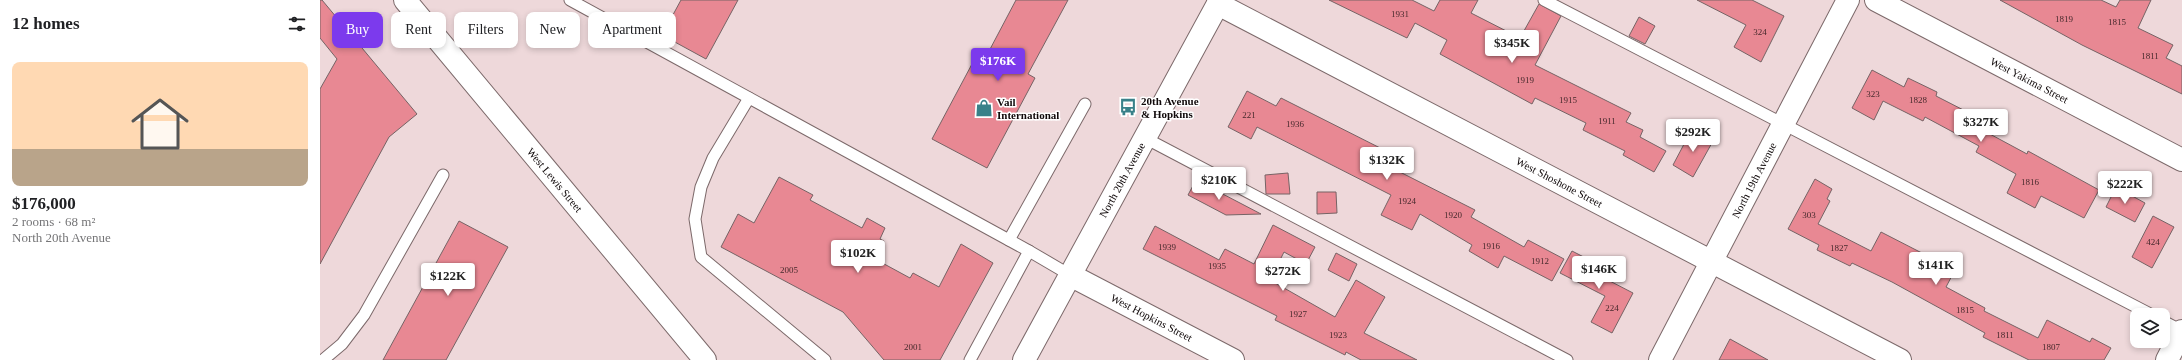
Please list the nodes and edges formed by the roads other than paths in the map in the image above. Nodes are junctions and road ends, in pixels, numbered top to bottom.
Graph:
1 (405, 0) edge
2 (570, 0) edge
3 (1544, 0) edge
4 (1848, 0) edge
5 (1876, 0) edge
6 (1219, 2) edge
7 (749, 98) junction
8 (1085, 104) dead end
9 (1784, 124) junction
10 (1145, 138) junction
11 (2182, 160) edge
12 (442, 175) dead end
13 (1009, 240) junction
14 (1029, 251) junction
15 (1712, 262) junction
16 (1070, 275) junction
17 (2139, 308) edge
18 (2170, 325) edge
19 (2182, 331) edge
20 (323, 360) edge
21 (704, 360) edge
22 (825, 360) edge
23 (970, 360) edge
24 (1024, 360) edge
25 (1233, 360) edge
26 (1567, 360) edge
27 (1660, 360) edge
28 (1900, 360) edge
29 (2167, 360) edge

1 - 21 street, West Lewis Street
2 - 7 lane
3 - 9 lane
4 - 9 street, North 19th Avenue
5 - 11 street, West Yakima Street
6 - 10 street, North 20th Avenue
6 - 15 street, West Shoshone Street
7 - 13 lane
7 - 22 lane
8 - 13 lane
9 - 15 street, North 19th Avenue
9 - 17 lane
10 - 16 street, North 20th Avenue
10 - 26 lane
12 - 20 lane
13 - 14 lane
14 - 16 lane
14 - 23 lane
15 - 27 street, North 19th Avenue
15 - 28 street, West Shoshone Street
16 - 24 street, North 20th Avenue
16 - 25 street, West Hopkins Street
18 - 19 lane
19 - 29 street

